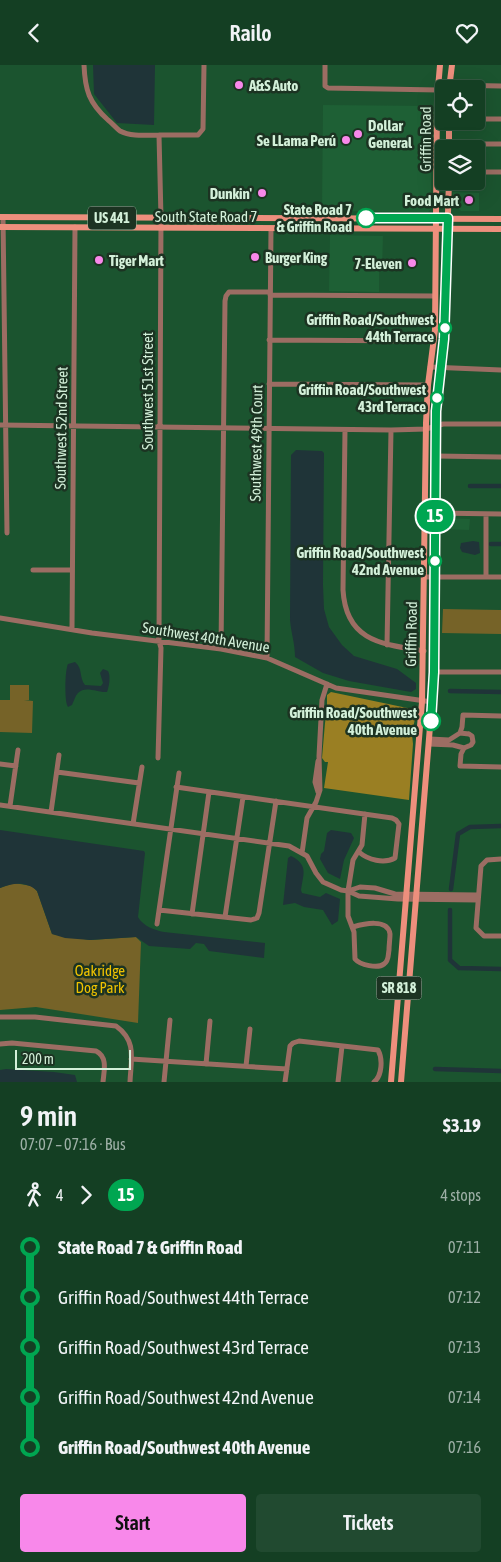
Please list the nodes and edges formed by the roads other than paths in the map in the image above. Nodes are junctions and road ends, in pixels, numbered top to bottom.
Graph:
1 (84, 65) edge
2 (204, 65) edge
3 (325, 65) edge
4 (440, 65) edge
5 (452, 65) edge
6 (439, 80) edge
7 (450, 80) edge
8 (485, 86) edge
9 (501, 86) edge
10 (435, 89) edge
11 (485, 119) edge
12 (501, 119) edge
13 (438, 130) edge
14 (159, 135) junction
15 (501, 144) edge
16 (485, 145) edge
17 (485, 171) edge
18 (501, 171) edge
19 (449, 190) edge
20 (2, 217) edge
21 (270, 217) junction
22 (285, 217) junction
23 (161, 218) junction
24 (437, 218) junction
25 (448, 218) junction
26 (501, 219) edge
27 (2, 227) edge
28 (75, 227) junction
29 (161, 228) junction
30 (270, 228) junction
31 (257, 229) junction
32 (437, 229) junction
33 (447, 229) junction
34 (501, 229) edge
35 (270, 294) junction
36 (435, 296) junction
37 (269, 340) junction
38 (434, 341) junction
39 (430, 367) junction
40 (441, 368) junction
41 (501, 370) edge
42 (269, 384) junction
43 (428, 385) junction
44 (501, 424) edge
45 (2, 425) edge
46 (436, 426) junction
47 (74, 427) junction
48 (160, 427) junction
49 (223, 429) junction
50 (268, 429) junction
51 (426, 429) junction
52 (346, 430) junction
53 (391, 430) junction
54 (436, 457) junction
55 (501, 457) edge
56 (436, 513) junction
57 (486, 514) junction
58 (501, 514) edge
59 (7, 533) dead end
60 (33, 570) dead end
61 (72, 570) junction
62 (424, 577) junction
63 (435, 577) junction
64 (486, 577) junction
65 (501, 577) edge
66 (0, 618) edge
67 (72, 629) junction
68 (159, 641) junction
69 (387, 645) junction
70 (221, 649) junction
71 (424, 651) junction
72 (267, 657) junction
73 (434, 672) junction
74 (501, 672) edge
75 (327, 684) junction
76 (422, 702) junction
77 (432, 702) junction
78 (501, 716) edge
79 (462, 727) junction
80 (460, 733) junction
81 (468, 734) junction
82 (429, 741) junction
83 (457, 746) junction
84 (466, 747) junction
85 (18, 750) dead end
86 (461, 754) junction
87 (59, 755) dead end
88 (158, 758) dead end
89 (0, 764) edge
90 (16, 766) junction
91 (142, 767) dead end
92 (501, 767) edge
93 (57, 772) junction
94 (179, 773) dead end
95 (139, 783) junction
96 (176, 787) junction
97 (209, 792) junction
98 (243, 797) junction
99 (276, 801) junction
100 (0, 805) edge
101 (10, 806) junction
102 (314, 807) junction
103 (51, 811) junction
104 (365, 814) junction
105 (133, 824) junction
106 (170, 829) junction
107 (203, 834) junction
108 (236, 839) junction
109 (269, 843) junction
110 (359, 852) junction
111 (302, 853) junction
112 (501, 859) edge
113 (348, 891) junction
114 (407, 897) junction
115 (416, 897) junction
116 (478, 898) junction
117 (159, 910) junction
118 (192, 914) junction
119 (225, 917) junction
120 (157, 924) dead end
121 (353, 927) junction
122 (501, 936) edge
123 (0, 1017) edge
124 (170, 1020) dead end
125 (210, 1021) dead end
126 (250, 1029) dead end
127 (0, 1044) edge
128 (342, 1046) junction
129 (131, 1059) junction
130 (166, 1061) junction
131 (206, 1064) junction
132 (246, 1066) junction
133 (287, 1069) junction
134 (376, 1081) edge
135 (103, 1082) edge
136 (130, 1082) edge
137 (164, 1082) edge
138 (285, 1082) edge
139 (338, 1082) edge
140 (391, 1082) edge
141 (401, 1082) edge

1 - 14 street
2 - 14 street
3 - 10 street
4 - 6 main road, Griffin Road / SR 818
5 - 7 main road
8 - 9 street
11 - 12 street
13 - 24 main road, Griffin Road / SR 818
14 - 23 street, Southwest 51st Street
15 - 16 street
17 - 18 street
19 - 25 main road, Griffin Road / SR 818
20 - 23 main road, South State Road 7 / US 441
20 - 27 street
21 - 22 main road, South State Road 7 / US 441
21 - 23 main road, South State Road 7 / US 441
21 - 31 main road
22 - 24 main road, South State Road 7 / US 441
22 - 30 main road
23 - 29 street, Southwest 51st Street
24 - 25 main road, South State Road 7 / US 441
24 - 32 main road, Griffin Road / SR 818
25 - 26 main road, South State Road 7 / US 441
25 - 33 main road, Griffin Road / SR 818
27 - 28 main road, South State Road 7 / US 441
27 - 45 street
28 - 29 main road, South State Road 7 / US 441
28 - 47 street, Southwest 52nd Street
29 - 31 main road, South State Road 7 / US 441
29 - 48 street, Southwest 51st Street
30 - 31 main road, South State Road 7 / US 441
30 - 32 main road, South State Road 7 / US 441
30 - 35 street, Southwest 49th Court
32 - 33 main road, South State Road 7 / US 441
32 - 36 main road, Griffin Road / SR 818
33 - 34 main road, South State Road 7 / US 441
33 - 40 main road, Griffin Road / SR 818
35 - 36 street
35 - 37 street, Southwest 49th Court
35 - 49 street
36 - 38 main road, Griffin Road / SR 818
37 - 38 street
37 - 42 street, Southwest 49th Court
38 - 39 main road, Griffin Road / SR 818
39 - 40 street
39 - 43 main road, Griffin Road / SR 818
40 - 41 street
40 - 46 main road, Griffin Road / SR 818
42 - 43 street
42 - 50 street, Southwest 49th Court
43 - 51 main road, Griffin Road / SR 818
44 - 46 street
45 - 47 street
45 - 59 street
46 - 51 street
46 - 54 main road, Griffin Road / SR 818
47 - 48 street
47 - 61 street, Southwest 52nd Street
48 - 49 street
48 - 68 street, Southwest 51st Street
49 - 50 street
49 - 70 street
50 - 52 street
50 - 72 street, Southwest 49th Court
51 - 53 street
51 - 62 main road, Griffin Road / SR 818
52 - 53 street
52 - 69 street
53 - 69 street
54 - 55 street
54 - 56 main road, Griffin Road / SR 818
56 - 57 street
56 - 63 main road, Griffin Road / SR 818
57 - 58 street
57 - 64 street
60 - 61 street
61 - 67 street, Southwest 52nd Street
62 - 63 street
62 - 71 main road, Griffin Road / SR 818
63 - 64 street
63 - 73 main road, Griffin Road / SR 818
64 - 65 street
66 - 67 street, Southwest 40th Avenue
67 - 68 street, Southwest 40th Avenue
68 - 70 street, Southwest 40th Avenue
68 - 88 street, Southwest 51st Street
69 - 71 street
70 - 72 street, Southwest 40th Avenue
71 - 76 main road, Griffin Road / SR 818
72 - 75 street, Southwest 40th Avenue
73 - 74 street
73 - 77 main road, Griffin Road / SR 818
75 - 76 street, Southwest 40th Avenue
75 - 102 street
76 - 77 street, Southwest 40th Avenue
76 - 114 main road, Griffin Road / SR 818
77 - 82 main road, Griffin Road / SR 818
78 - 79 street
79 - 80 street
79 - 81 street
80 - 81 street
80 - 82 street
81 - 84 street
82 - 83 street
82 - 115 main road, Griffin Road / SR 818
83 - 84 street
83 - 86 street
84 - 86 street
85 - 90 street
86 - 92 street
87 - 93 street
89 - 90 street
90 - 101 street
91 - 95 street
93 - 95 street
93 - 103 street
94 - 96 street
95 - 105 street
96 - 97 street
96 - 106 street
97 - 98 street
97 - 107 street
98 - 99 street
98 - 108 street
99 - 102 street
99 - 109 street
100 - 101 street
101 - 103 street
102 - 104 street
102 - 111 street
103 - 105 street
104 - 110 street
104 - 110 street
105 - 106 street
106 - 107 street
106 - 117 street
107 - 108 street
107 - 118 street
108 - 109 street
108 - 119 street
109 - 111 street
109 - 119 street
110 - 113 street
111 - 113 street
112 - 116 street
113 - 114 street
113 - 114 street
113 - 121 street
114 - 115 street
114 - 140 main road, Griffin Road / SR 818
115 - 116 street
115 - 141 main road, Griffin Road / SR 818
116 - 122 street
117 - 118 street
117 - 120 street
118 - 119 street
121 - 121 street
123 - 129 street
124 - 130 street
125 - 131 street
126 - 132 street
127 - 135 street
128 - 133 street
128 - 134 street
128 - 139 street
129 - 130 street
129 - 136 street
130 - 131 street
130 - 137 street
131 - 132 street
132 - 133 street
133 - 138 street

